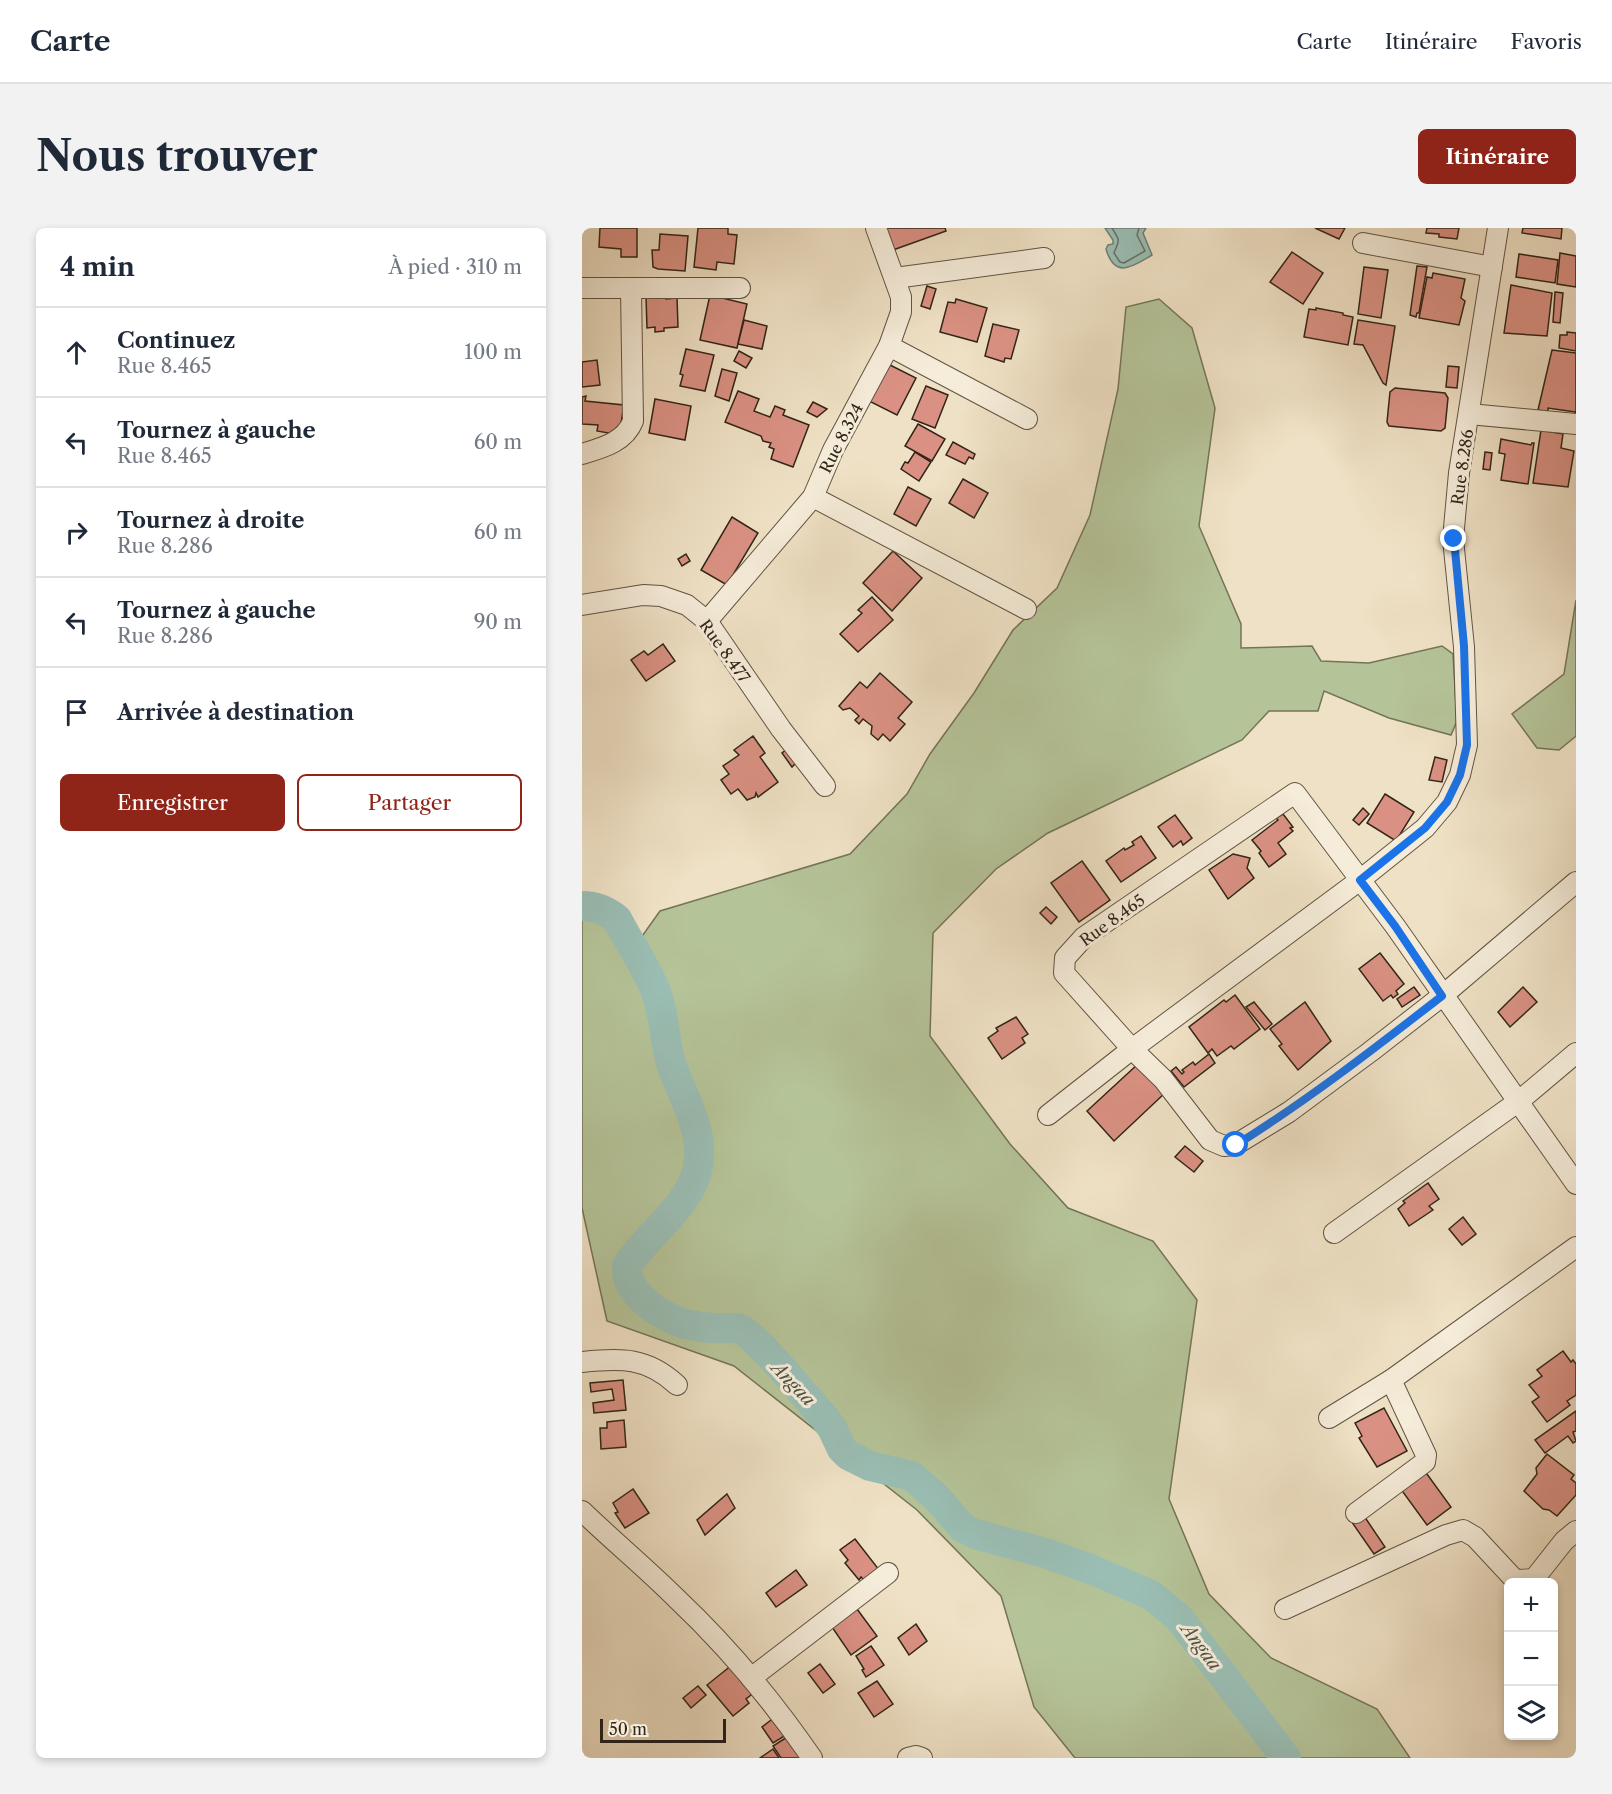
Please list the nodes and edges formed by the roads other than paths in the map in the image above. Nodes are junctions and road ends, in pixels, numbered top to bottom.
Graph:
1 (876, 228) edge
2 (1498, 228) edge
3 (1364, 243) dead end
4 (1044, 258) dead end
5 (1492, 267) junction
6 (895, 278) junction
7 (582, 288) edge
8 (740, 288) dead end
9 (631, 289) junction
10 (889, 346) junction
11 (1469, 414) junction
12 (1027, 418) dead end
13 (1576, 424) edge
14 (582, 454) edge
15 (813, 497) junction
16 (582, 605) edge
17 (1026, 609) dead end
18 (706, 621) junction
19 (825, 786) dead end
20 (1360, 880) junction
21 (1576, 882) edge
22 (1442, 996) junction
23 (1132, 1049) junction
24 (1576, 1053) edge
25 (1519, 1101) junction
26 (1048, 1115) dead end
27 (1576, 1184) edge
28 (1334, 1233) dead end
29 (1576, 1247) edge
30 (582, 1362) edge
31 (1391, 1380) junction
32 (677, 1385) dead end
33 (1329, 1418) dead end
34 (582, 1511) edge
35 (1356, 1513) dead end
36 (1576, 1531) edge
37 (888, 1573) dead end
38 (1284, 1609) dead end
39 (751, 1678) junction
40 (812, 1758) edge
41 (908, 1758) edge
42 (922, 1758) edge

1 - 6 street, Rue 8.324
2 - 5 street, Rue 8.286
3 - 5 street
4 - 6 street
5 - 11 street, Rue 8.286
6 - 10 street, Rue 8.324
7 - 9 street
8 - 9 street
9 - 14 street
10 - 12 street
10 - 15 street, Rue 8.324
11 - 13 street
11 - 20 street, Rue 8.286
15 - 17 street
15 - 18 street, Rue 8.324
16 - 18 street, Rue 8.477
18 - 19 street, Rue 8.477
20 - 22 street, Rue 8.465
20 - 23 street, Rue 8.286
20 - 23 street, Rue 8.465
21 - 22 street
22 - 23 street, Rue 8.465
22 - 25 street, Rue 8.465
23 - 26 street, Rue 8.286
24 - 25 street
25 - 27 street, Rue 8.465
25 - 28 street
29 - 31 street
30 - 32 street
31 - 33 street
31 - 35 street
34 - 39 street
36 - 38 street
37 - 39 street
39 - 40 street
41 - 42 street

